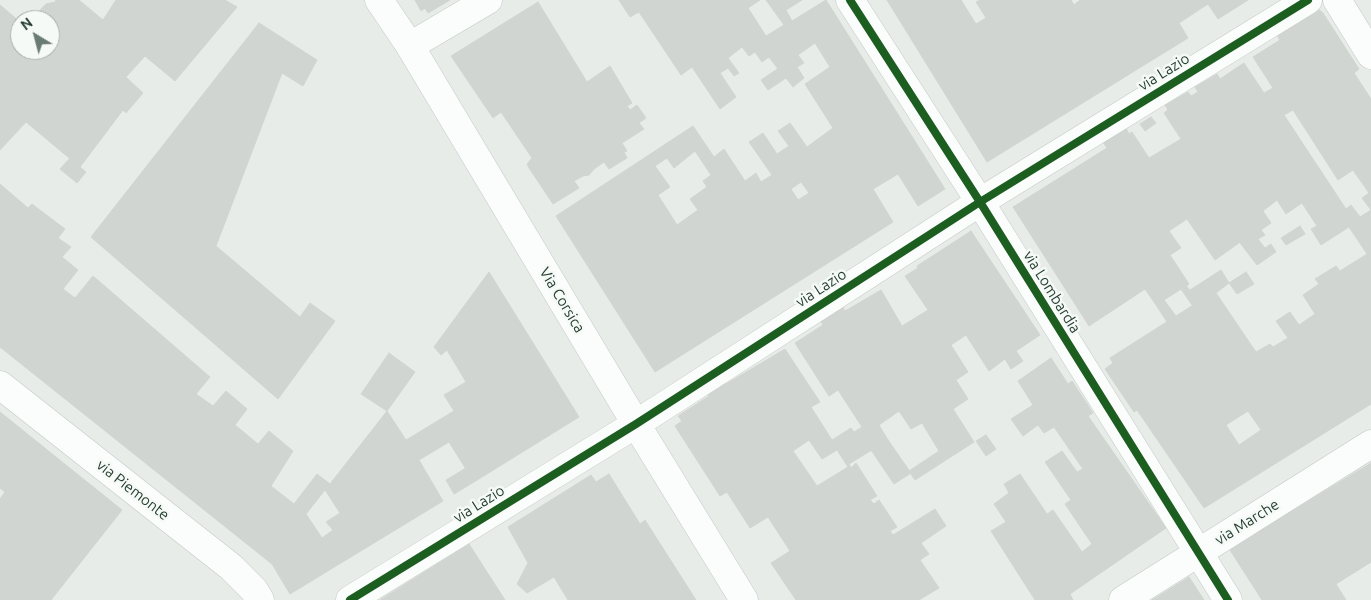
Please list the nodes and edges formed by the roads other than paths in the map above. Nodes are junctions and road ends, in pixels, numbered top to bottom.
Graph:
1 (379, 0) edge
2 (488, 0) edge
3 (850, 0) edge
4 (1308, 0) edge
5 (1337, 0) edge
6 (410, 46) junction
7 (1371, 55) edge
8 (980, 202) junction
9 (0, 385) edge
10 (636, 424) junction
11 (1371, 444) edge
12 (1198, 553) junction
13 (260, 600) edge
14 (350, 600) edge
15 (744, 600) edge
16 (1123, 600) edge
17 (1228, 600) edge

1 - 6 street, Via Corsica
2 - 6 street
3 - 8 street, via Lombardia
4 - 8 street, via Lazio
5 - 7 street
6 - 10 street, Via Corsica
8 - 10 street, via Lazio
8 - 12 street, via Lombardia
9 - 13 street, via Piemonte
10 - 14 street, via Lazio
10 - 15 street, Via Corsica
11 - 12 street, via Marche
12 - 16 street, via Marche
12 - 17 street, via Lombardia

